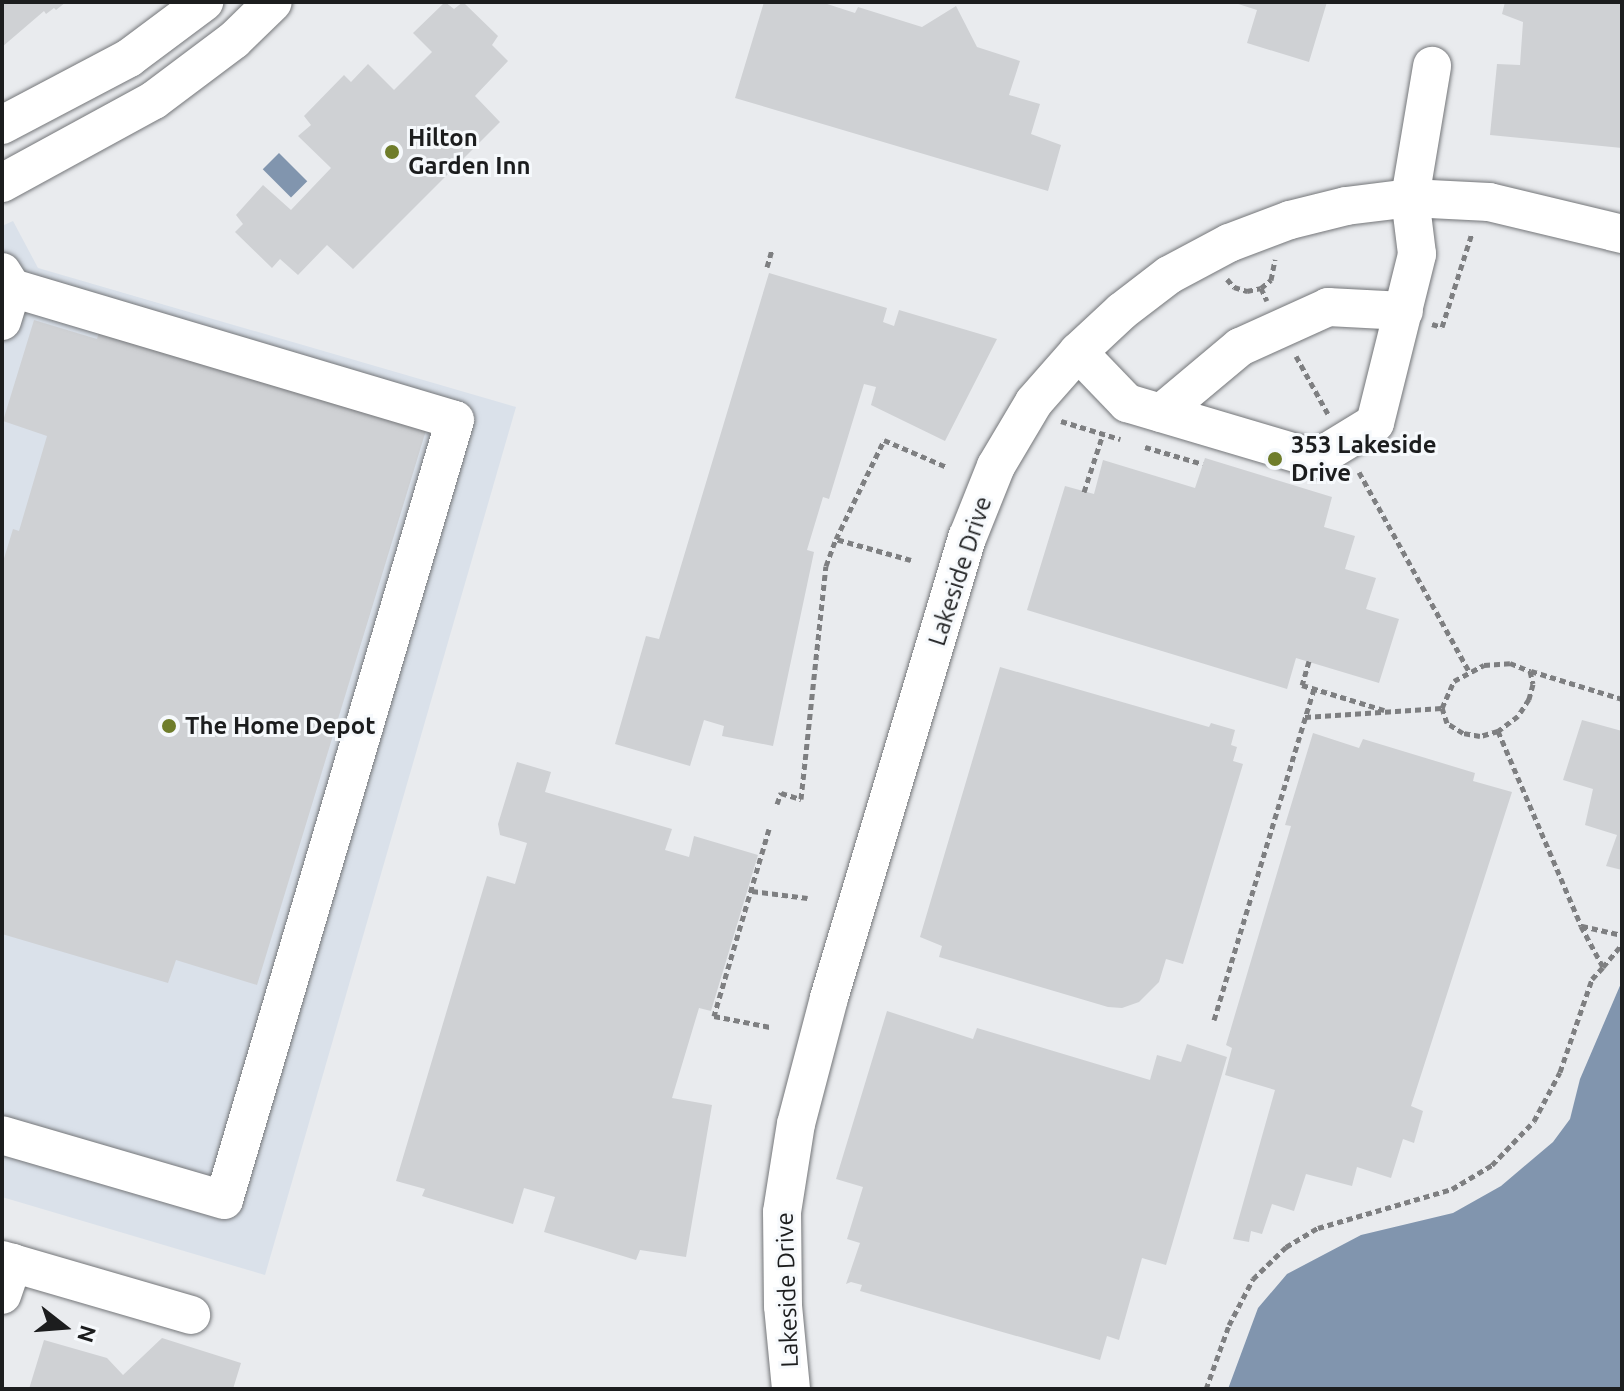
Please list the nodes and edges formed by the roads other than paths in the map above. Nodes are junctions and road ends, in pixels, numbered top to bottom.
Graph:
1 (204, 2) edge
2 (246, 2) edge
3 (273, 2) edge
4 (1432, 66) dead end
5 (192, 72) junction
6 (2, 125) edge
7 (2, 183) edge
8 (1410, 198) junction
9 (1622, 234) edge
10 (5, 294) edge
11 (1404, 311) junction
12 (1078, 352) junction
13 (1161, 413) junction
14 (2, 1135) edge
15 (6, 1273) edge
16 (191, 1315) dead end
17 (791, 1389) edge

1 - 6 street
2 - 5 street
3 - 5 street
4 - 8 street
5 - 7 street
8 - 9 street, Lakeside Drive
8 - 11 street
8 - 12 street, Lakeside Drive
10 - 14 street
11 - 13 street
11 - 13 street
12 - 13 street
12 - 17 street, Lakeside Drive
15 - 16 street

